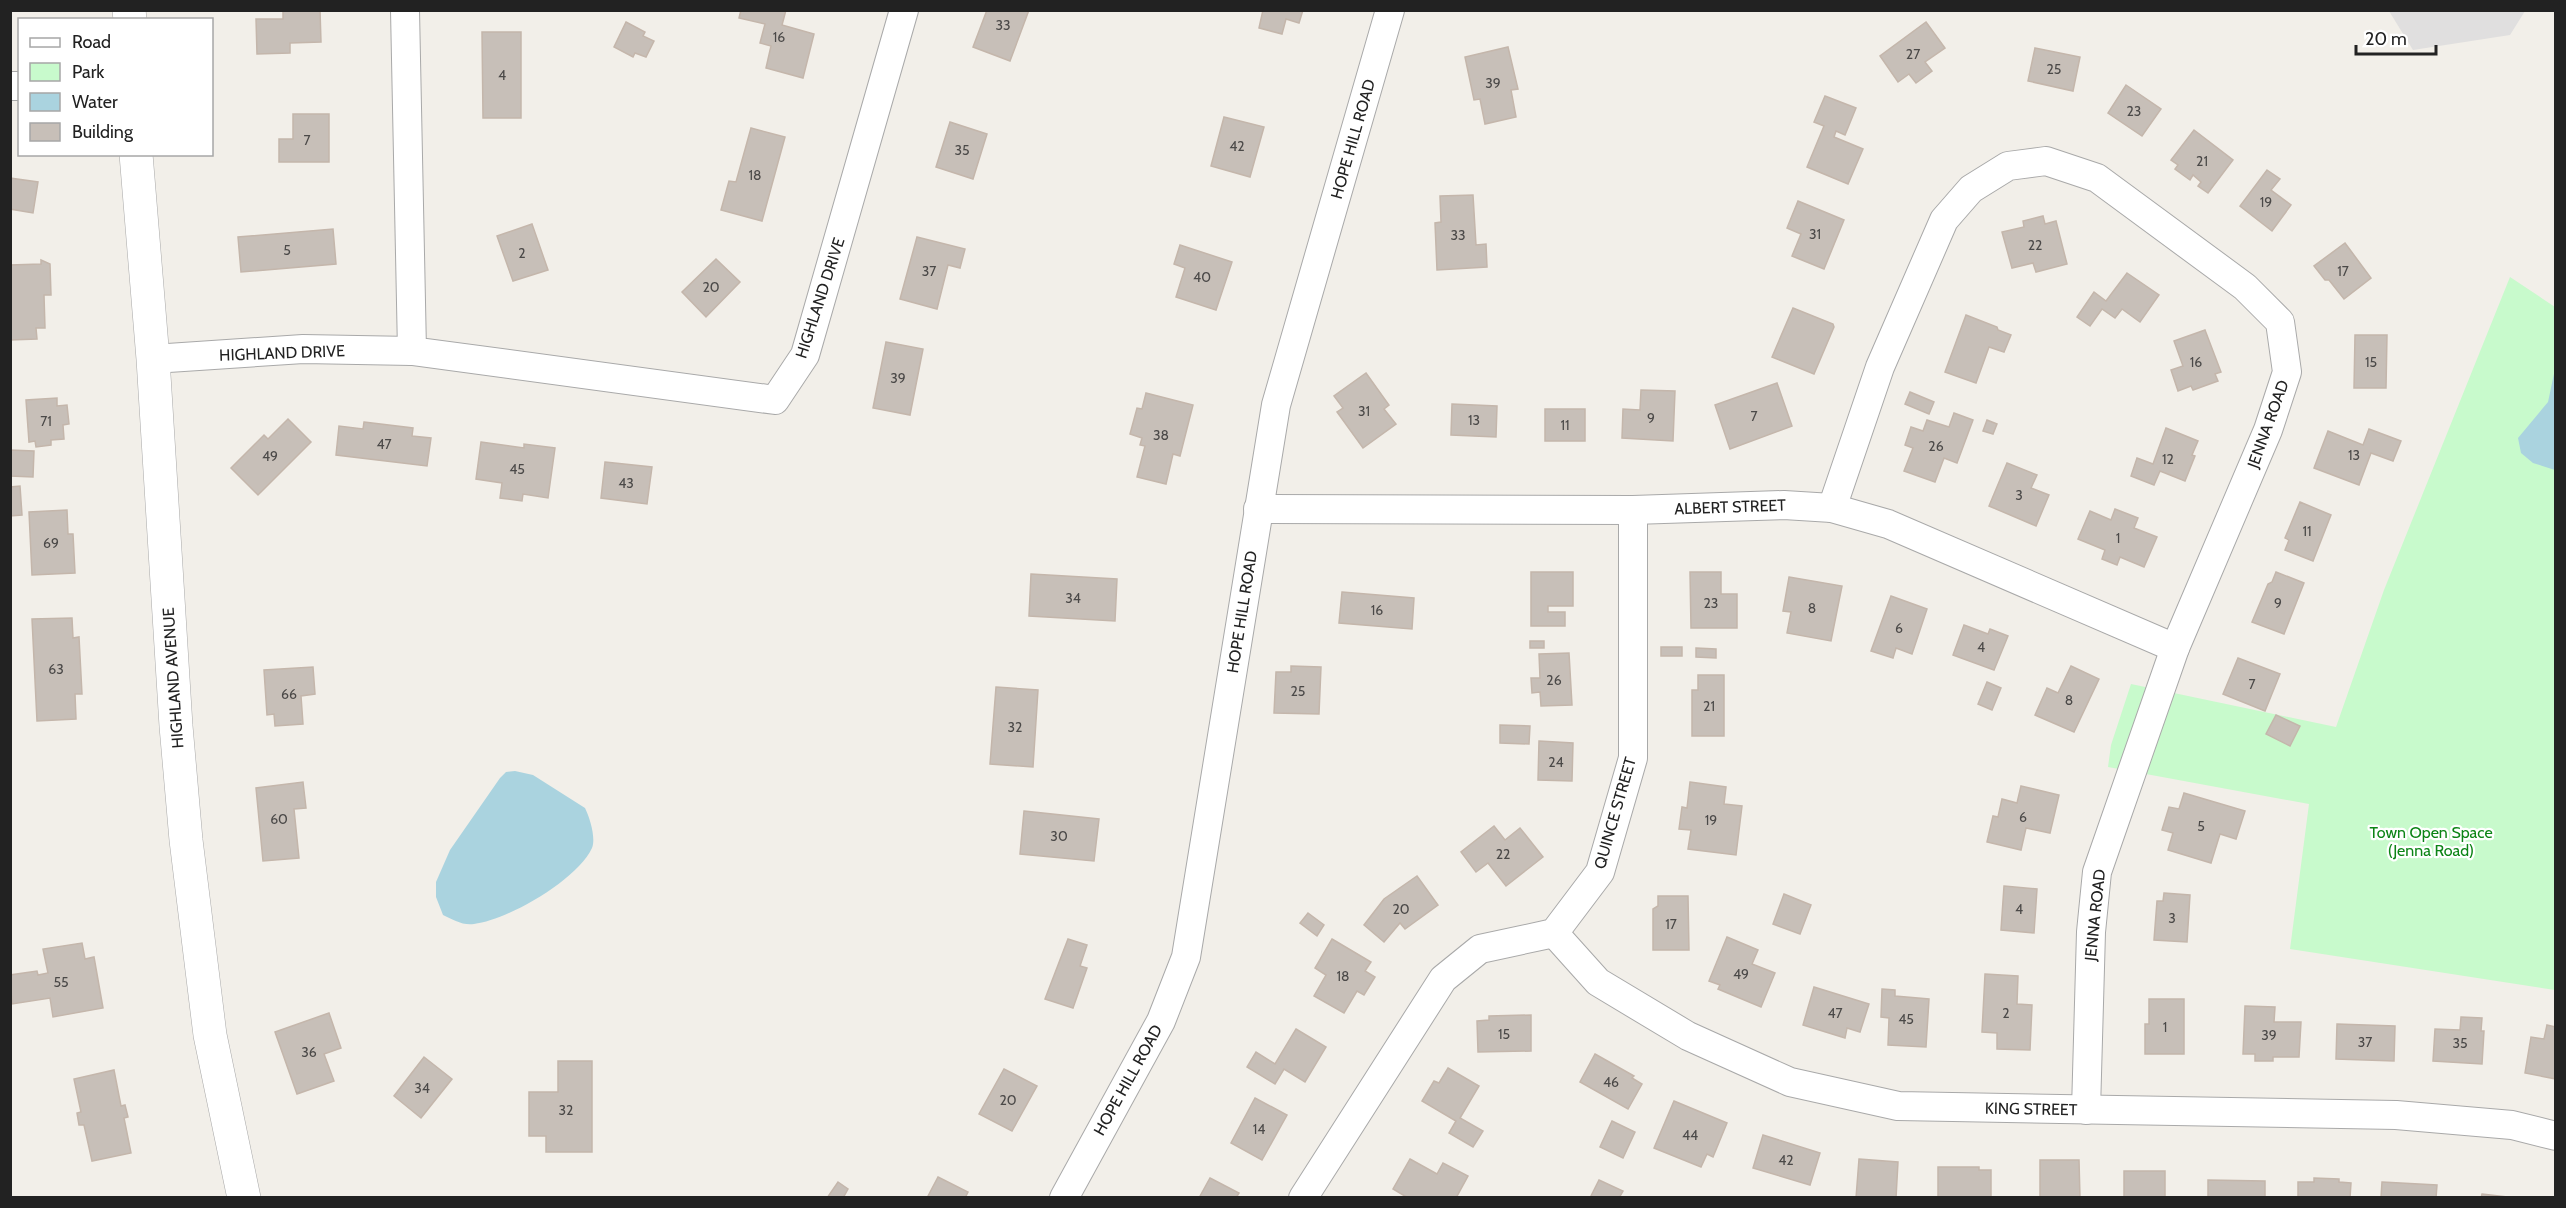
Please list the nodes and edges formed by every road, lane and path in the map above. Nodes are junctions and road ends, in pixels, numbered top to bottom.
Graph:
1 (405, 10) edge
2 (904, 10) edge
3 (1390, 10) edge
4 (136, 156) edge
5 (412, 351) junction
6 (153, 359) junction
7 (1832, 508) junction
8 (1258, 509) junction
9 (1633, 510) junction
10 (2175, 648) junction
11 (1554, 933) junction
12 (2086, 1110) junction
13 (2556, 1136) edge
14 (244, 1197) edge
15 (1064, 1197) edge
16 (1303, 1197) edge

1 - 5 street
2 - 5 street, HIGHLAND DRIVE
3 - 8 street, HOPE HILL ROAD
4 - 6 street, HIGHLAND AVENUE
5 - 6 street, HIGHLAND DRIVE
6 - 14 street, HIGHLAND AVENUE
7 - 9 street, ALBERT STREET
7 - 10 street, ALBERT STREET
7 - 10 street, JENNA ROAD
8 - 9 street, ALBERT STREET
8 - 15 street, HOPE HILL ROAD
9 - 11 street, QUINCE STREET
10 - 12 street, JENNA ROAD
11 - 12 street, KING STREET
11 - 16 street
12 - 13 street, KING STREET

